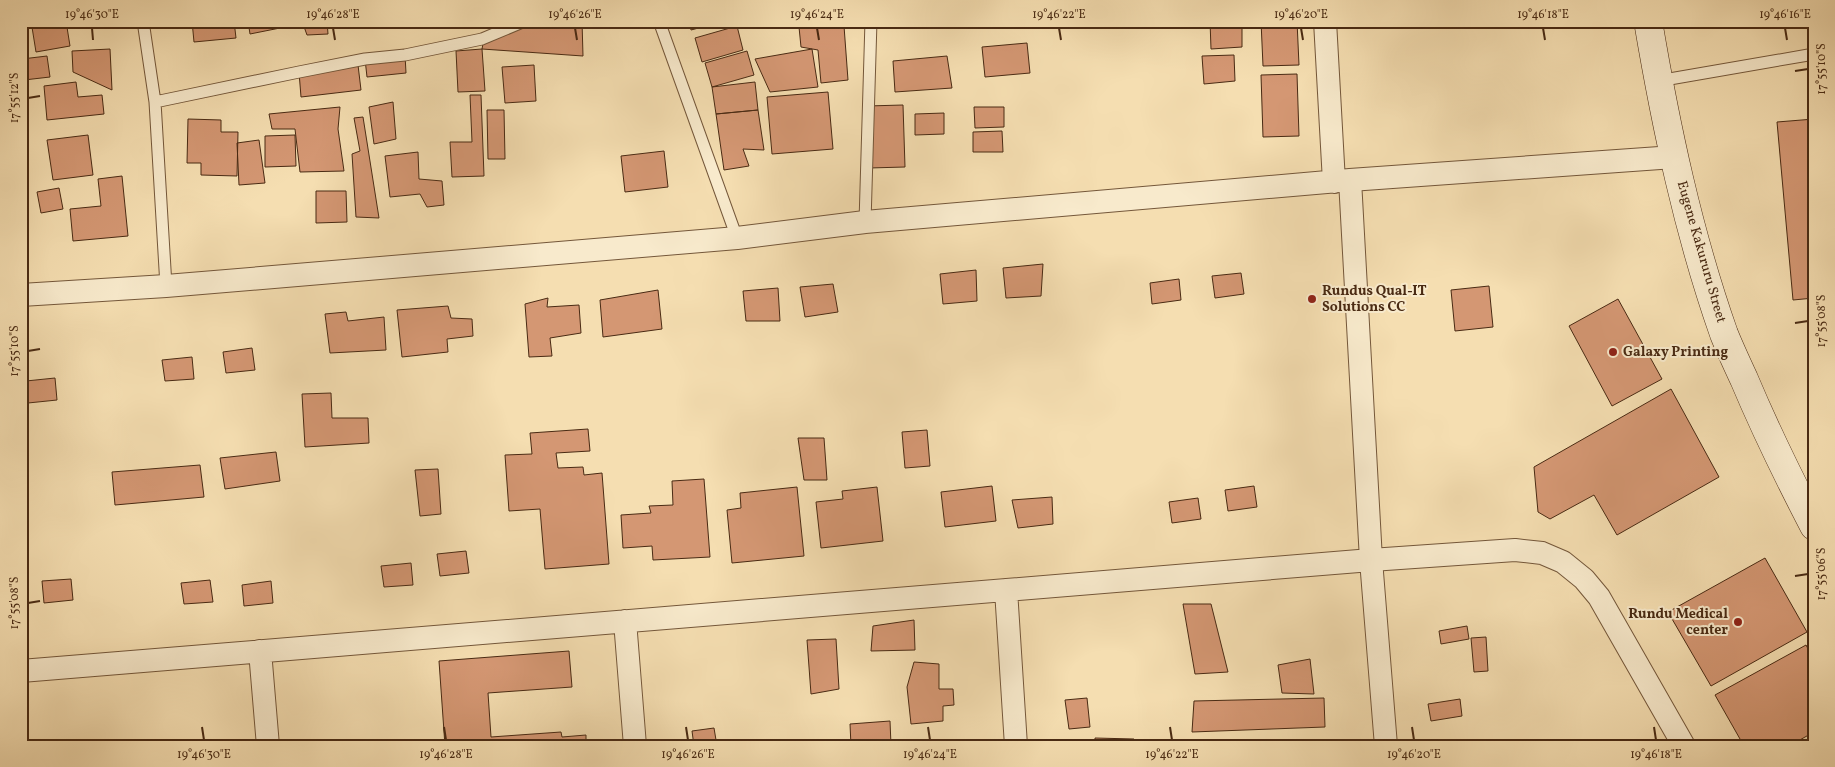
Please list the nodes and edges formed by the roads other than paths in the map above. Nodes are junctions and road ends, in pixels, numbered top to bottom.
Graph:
1 (143, 21) edge
2 (525, 21) edge
3 (659, 21) edge
4 (871, 21) edge
5 (1325, 21) edge
6 (1648, 21) edge
7 (1814, 54) edge
8 (1658, 81) junction
9 (155, 102) junction
10 (1674, 157) junction
11 (1342, 181) junction
12 (865, 222) junction
13 (737, 238) junction
14 (166, 286) junction
15 (21, 296) edge
16 (1814, 526) edge
17 (1371, 560) junction
18 (1006, 590) junction
19 (625, 621) junction
20 (260, 651) junction
21 (21, 671) edge
22 (268, 746) edge
23 (635, 746) edge
24 (1016, 746) edge
25 (1386, 746) edge
26 (1684, 746) edge

1 - 9 lane
2 - 9 lane
3 - 13 lane
4 - 12 lane
5 - 11 street
6 - 8 main road, Eugene Kakururu Street
7 - 8 lane
8 - 10 main road, Eugene Kakururu Street
9 - 14 lane
10 - 11 street
10 - 16 main road, Eugene Kakururu Street
11 - 12 street
11 - 17 street
12 - 13 street
13 - 14 street
14 - 15 street
17 - 18 street
17 - 25 street
17 - 26 street
18 - 19 street
18 - 24 street
19 - 20 street
19 - 23 street
20 - 21 street
20 - 22 street

